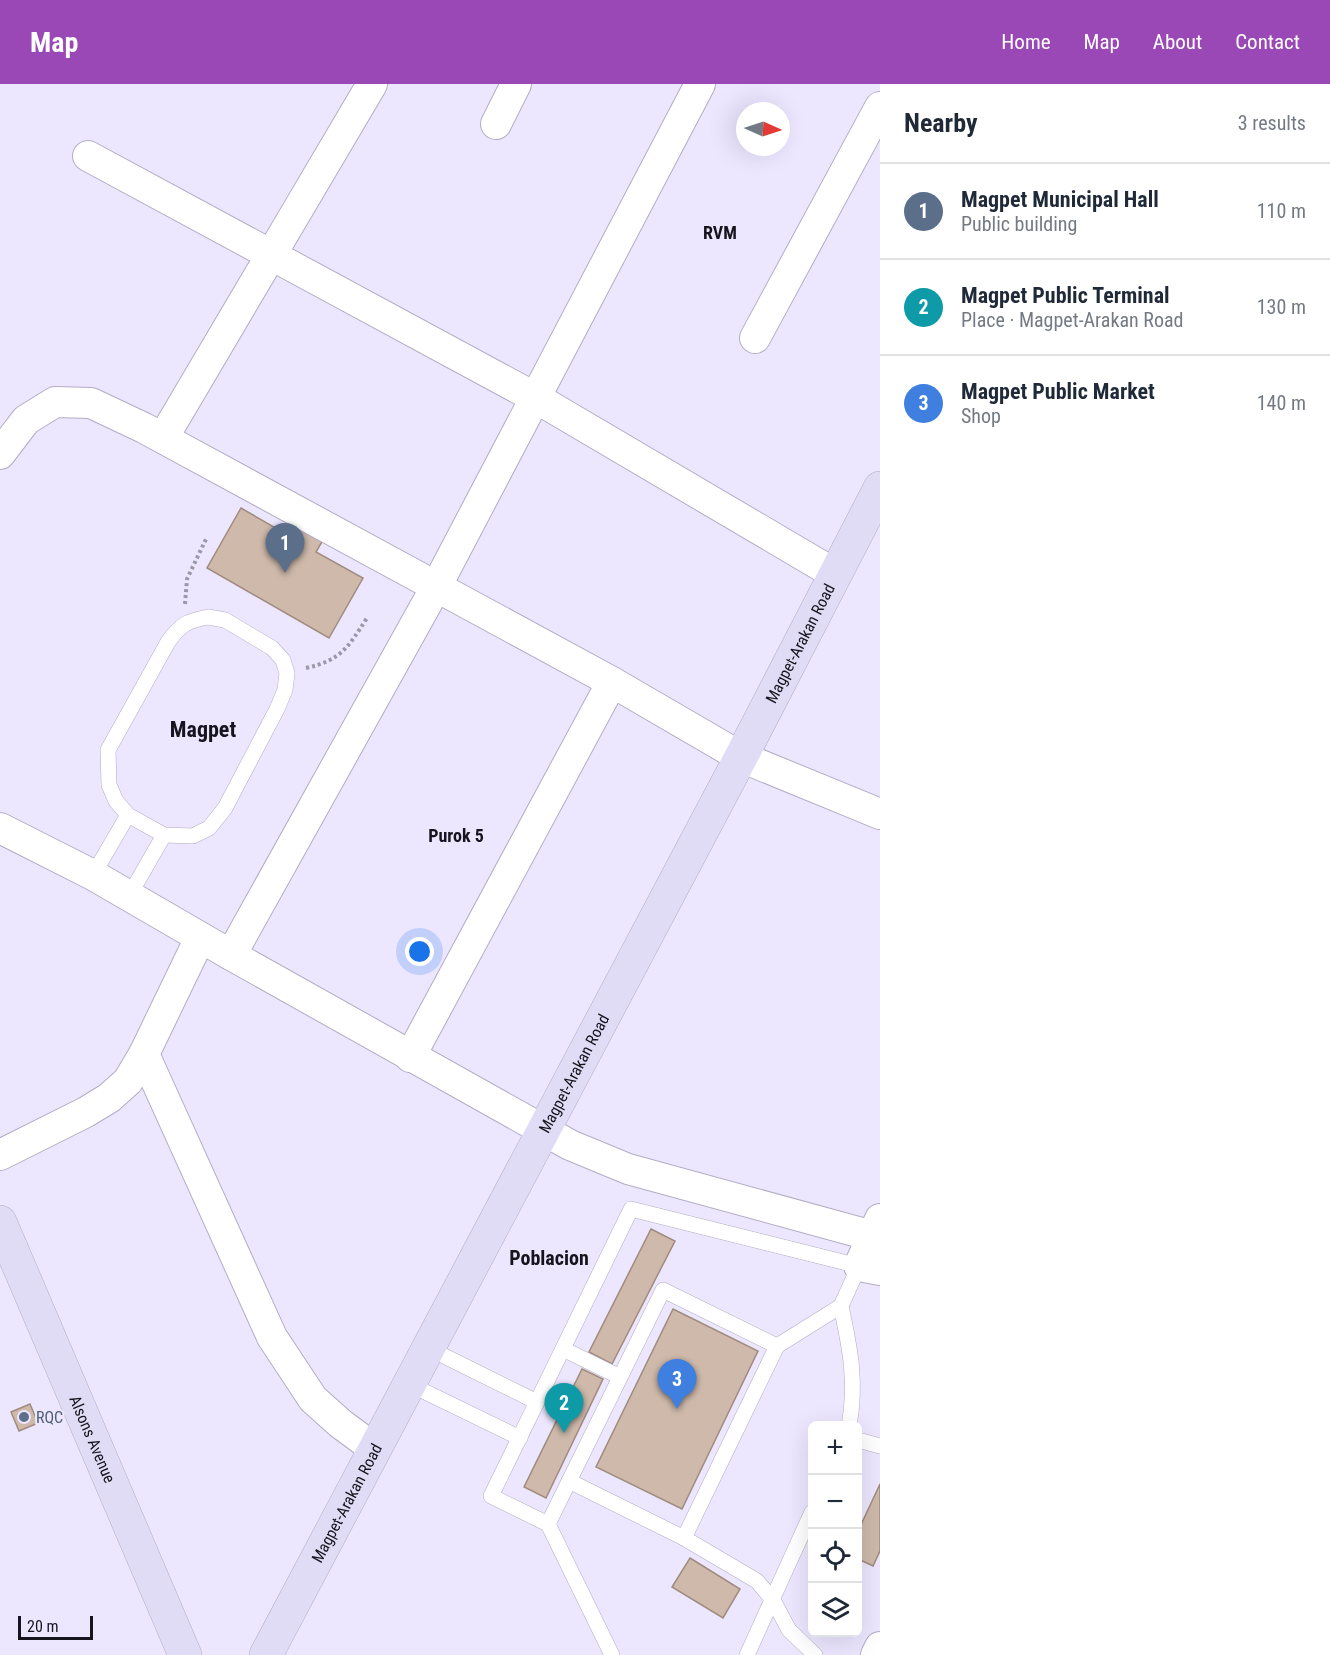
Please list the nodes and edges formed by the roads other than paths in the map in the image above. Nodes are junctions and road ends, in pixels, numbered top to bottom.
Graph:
1 (372, 84) edge
2 (516, 84) edge
3 (700, 84) edge
4 (880, 107) edge
5 (496, 124) dead end
6 (88, 156) dead end
7 (272, 254) junction
8 (755, 338) dead end
9 (536, 398) junction
10 (163, 438) junction
11 (0, 454) edge
12 (880, 488) edge
13 (835, 574) junction
14 (436, 587) junction
15 (612, 682) junction
16 (741, 757) junction
17 (880, 814) edge
18 (128, 815) junction
19 (0, 828) edge
20 (164, 835) junction
21 (93, 874) junction
22 (129, 896) junction
23 (200, 938) junction
24 (231, 956) junction
25 (144, 1054) junction
26 (410, 1057) junction
27 (542, 1131) junction
28 (0, 1155) edge
29 (0, 1222) edge
30 (877, 1231) edge
31 (870, 1268) edge
32 (841, 1305) junction
33 (777, 1346) junction
34 (428, 1348) junction
35 (563, 1349) junction
36 (620, 1377) junction
37 (409, 1384) junction
38 (537, 1402) junction
39 (850, 1421) edge
40 (519, 1438) junction
41 (862, 1441) edge
42 (880, 1446) edge
43 (375, 1449) junction
44 (569, 1481) junction
45 (808, 1523) edge
46 (548, 1524) junction
47 (684, 1538) junction
48 (773, 1600) junction
49 (880, 1647) edge
50 (185, 1655) edge
51 (266, 1655) edge
52 (612, 1655) edge
53 (747, 1655) edge
54 (815, 1655) edge
55 (876, 1655) edge

1 - 7 street
2 - 5 street
3 - 9 street
4 - 8 street
6 - 7 street
7 - 9 street
7 - 10 street
9 - 13 street
9 - 14 street
10 - 11 street
10 - 14 street
12 - 13 main road, Magpet-Arakan Road
13 - 16 main road, Magpet-Arakan Road
14 - 15 street
14 - 24 street
15 - 16 street
15 - 26 street
16 - 17 street
16 - 27 main road, Magpet-Arakan Road
18 - 20 lane
18 - 20 lane
18 - 21 lane
19 - 21 street
20 - 22 lane
21 - 22 street
22 - 23 street
23 - 24 street
23 - 25 street
24 - 26 street
25 - 28 street
25 - 43 street
26 - 27 street
27 - 30 street
27 - 34 main road, Magpet-Arakan Road
29 - 50 main road, Alsons Avenue
30 - 31 street
31 - 32 lane
31 - 35 lane
32 - 33 lane
32 - 39 lane
33 - 36 lane
33 - 47 lane
34 - 37 main road, Magpet-Arakan Road
34 - 38 lane
35 - 36 lane
35 - 38 lane
36 - 44 lane
37 - 40 lane
37 - 43 main road, Magpet-Arakan Road
38 - 40 lane
40 - 46 lane
41 - 42 lane
43 - 51 main road, Magpet-Arakan Road
44 - 46 lane
44 - 47 lane
45 - 48 lane
46 - 52 lane
47 - 48 lane
48 - 53 lane
48 - 54 lane
49 - 55 street

